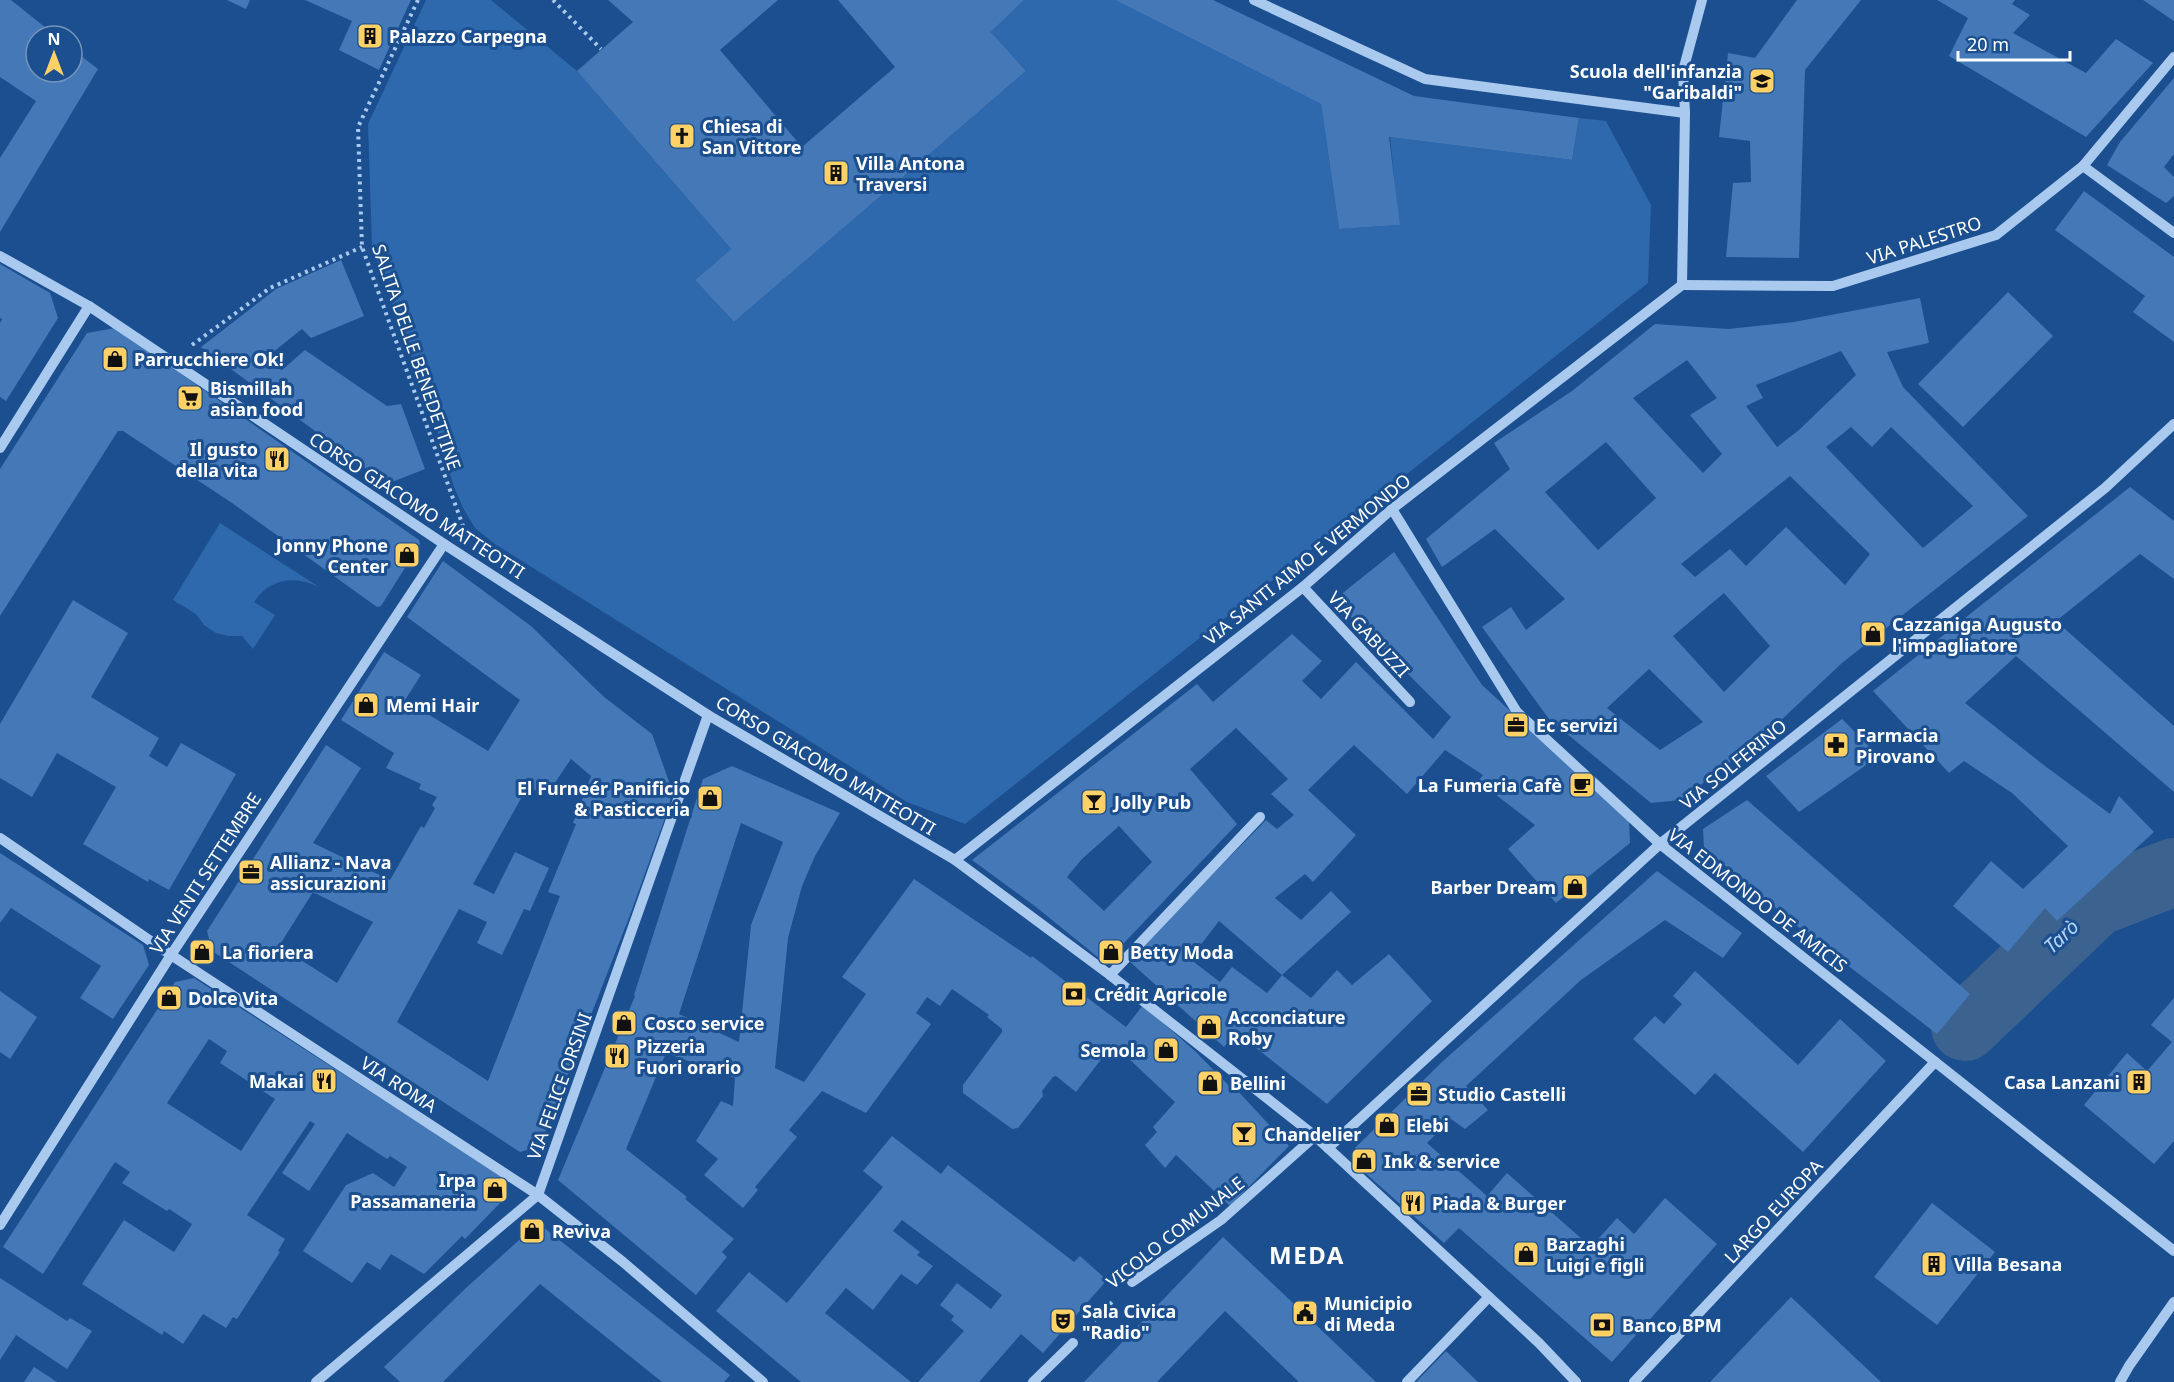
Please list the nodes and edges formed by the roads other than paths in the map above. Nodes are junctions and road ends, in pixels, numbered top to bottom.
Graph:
1 (1254, 0) edge
2 (1702, 0) edge
3 (2174, 57) edge
4 (1685, 113) junction
5 (2083, 166) junction
6 (2174, 233) edge
7 (0, 256) edge
8 (1682, 285) junction
9 (89, 306) junction
10 (2174, 424) edge
11 (0, 448) edge
12 (1392, 509) junction
13 (444, 544) junction
14 (1303, 587) junction
15 (1410, 702) dead end
16 (708, 715) junction
17 (1260, 817) dead end
18 (0, 838) edge
19 (1660, 844) junction
20 (955, 860) junction
21 (171, 955) junction
22 (1110, 975) junction
23 (1935, 1062) junction
24 (1315, 1136) junction
25 (1328, 1148) junction
26 (538, 1195) junction
27 (0, 1225) edge
28 (2174, 1251) edge
29 (1132, 1282) road end
30 (1488, 1298) junction
31 (2174, 1302) edge
32 (1073, 1343) road end
33 (316, 1382) edge
34 (763, 1382) edge
35 (1033, 1382) edge
36 (1407, 1382) edge
37 (1576, 1382) edge
38 (1634, 1382) edge
39 (2120, 1382) edge

1 - 4 street
2 - 4 street
3 - 5 street, VIA PALESTRO
4 - 8 street
5 - 6 street
5 - 8 street, VIA PALESTRO
7 - 9 street, CORSO GIACOMO MATTEOTTI
8 - 12 street, VIA SANTI AIMO E VERMONDO
9 - 11 street
9 - 13 street, CORSO GIACOMO MATTEOTTI
10 - 19 street, VIA SOLFERINO
12 - 14 street, VIA SANTI AIMO E VERMONDO
12 - 19 street, VIA EDMONDO DE AMICIS
13 - 16 street, CORSO GIACOMO MATTEOTTI
13 - 21 street, VIA VENTI SETTEMBRE
14 - 15 street, VIA GABUZZI
14 - 20 street, VIA SANTI AIMO E VERMONDO
16 - 20 street, CORSO GIACOMO MATTEOTTI
16 - 26 street, VIA FELICE ORSINI
17 - 22 street
18 - 21 street, VIA ROMA
19 - 23 street, VIA EDMONDO DE AMICIS
19 - 25 street, VIA SOLFERINO
20 - 22 street, CORSO GIACOMO MATTEOTTI
21 - 26 street, VIA ROMA
21 - 27 street, VIA VENTI SETTEMBRE
22 - 24 street, CORSO GIACOMO MATTEOTTI
23 - 28 street, VIA EDMONDO DE AMICIS
23 - 38 street, LARGO EUROPA
24 - 25 street, CORSO GIACOMO MATTEOTTI
24 - 29 street, VICOLO COMUNALE
25 - 30 street, CORSO GIACOMO MATTEOTTI
26 - 33 street
26 - 34 street, VIA ROMA
30 - 36 street
30 - 37 street, CORSO GIACOMO MATTEOTTI
31 - 39 street
32 - 35 street

